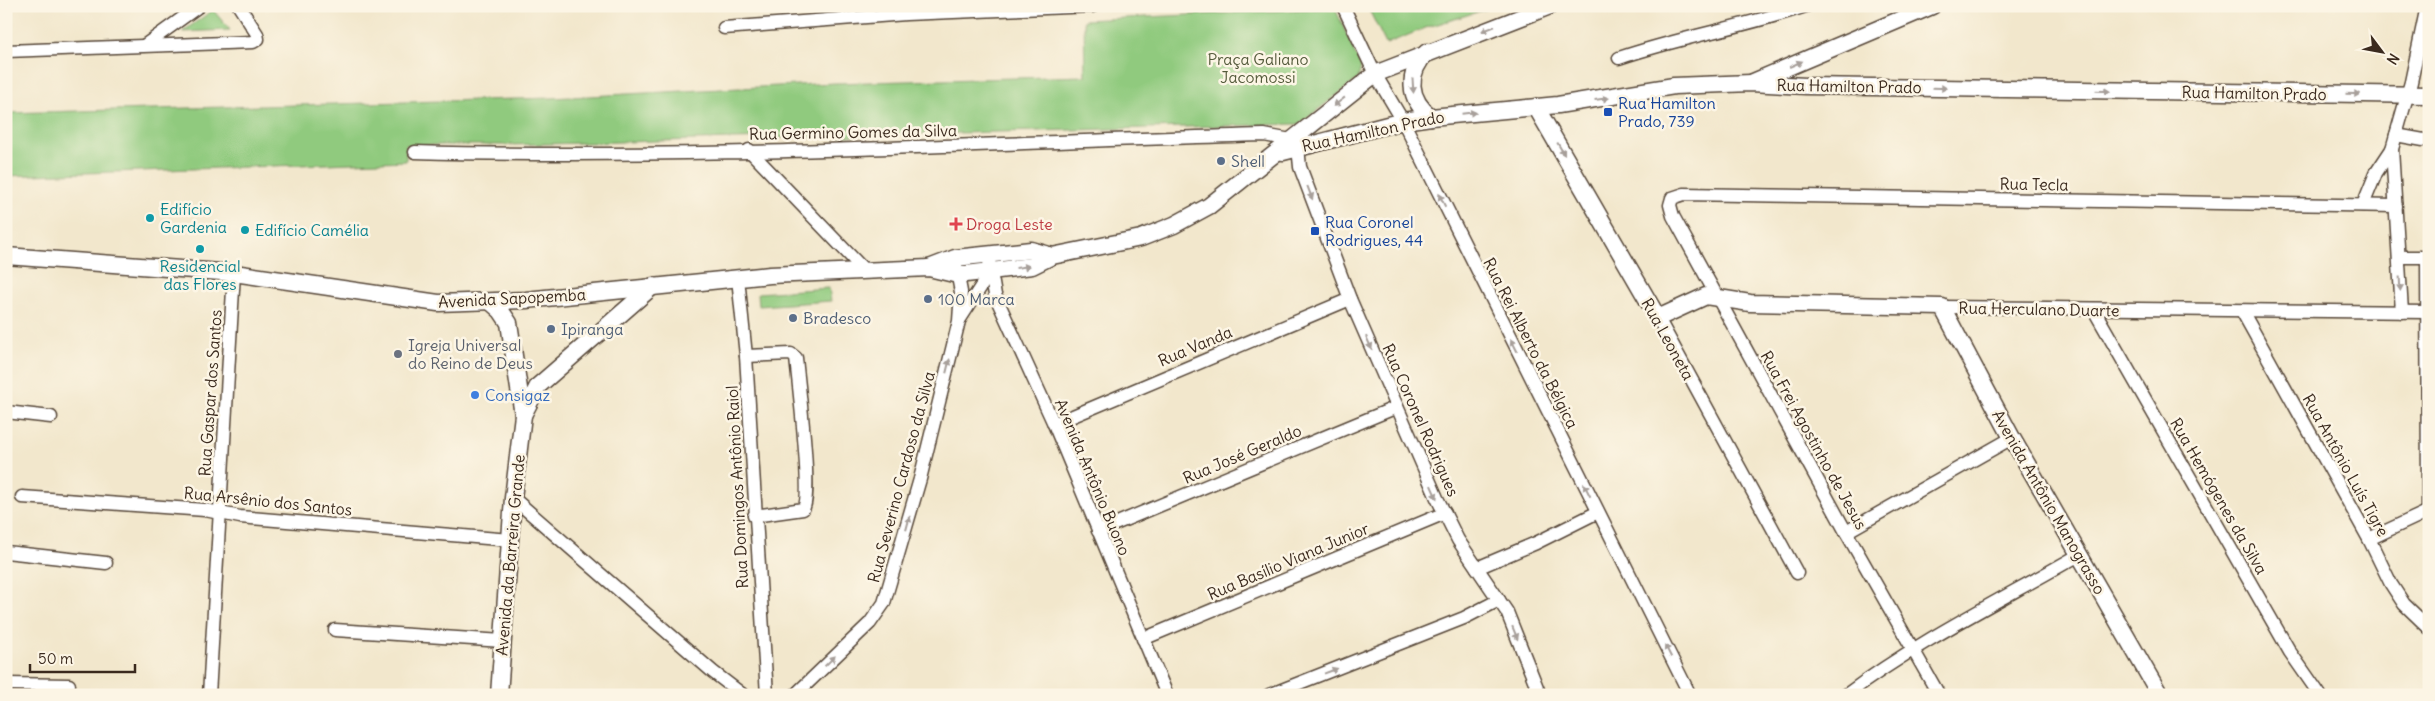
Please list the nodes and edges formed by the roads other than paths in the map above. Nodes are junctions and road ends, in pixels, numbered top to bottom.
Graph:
1 (199, 6) edge
2 (239, 6) edge
3 (1093, 6) edge
4 (1343, 6) edge
5 (1550, 6) edge
6 (1806, 6) edge
7 (1932, 6) edge
8 (2427, 6) edge
9 (903, 10) edge
10 (724, 28) dead end
11 (144, 45) junction
12 (6, 51) edge
13 (1427, 52) junction
14 (1619, 58) dead end
15 (1374, 74) junction
16 (1751, 83) junction
17 (2407, 95) junction
18 (2429, 95) edge
19 (1536, 107) junction
20 (1432, 117) junction
21 (1404, 121) junction
22 (2396, 135) junction
23 (1298, 139) junction
24 (2429, 141) edge
25 (2392, 149) junction
26 (749, 150) junction
27 (415, 152) dead end
28 (1672, 198) joint
29 (2363, 205) junction
30 (2396, 206) junction
31 (988, 254) junction
32 (6, 256) edge
33 (1052, 256) junction
34 (2398, 257) junction
35 (2428, 257) edge
36 (955, 258) junction
37 (929, 268) junction
38 (865, 271) junction
39 (991, 271) junction
40 (234, 273) junction
41 (958, 275) junction
42 (738, 278) junction
43 (653, 286) junction
44 (607, 291) junction
45 (1717, 298) junction
46 (1350, 299) junction
47 (526, 300) junction
48 (491, 302) junction
49 (1942, 307) junction
50 (2094, 310) junction
51 (2242, 311) junction
52 (2402, 312) junction
53 (2427, 312) junction
54 (617, 318) junction
55 (1658, 318) junction
56 (959, 322) junction
57 (509, 323) junction
58 (746, 356) junction
59 (517, 372) junction
60 (545, 378) junction
61 (1397, 407) junction
62 (6, 412) edge
63 (523, 415) junction
64 (51, 418) dead end
65 (1054, 424) junction
66 (2012, 438) junction
67 (22, 497) dead end
68 (513, 498) junction
69 (2428, 511) edge
70 (1598, 512) junction
71 (219, 513) junction
72 (1444, 513) junction
73 (754, 516) junction
74 (1098, 531) junction
75 (1846, 532) junction
76 (2369, 539) junction
77 (510, 540) junction
78 (6, 552) edge
79 (2079, 555) junction
80 (106, 563) dead end
81 (1477, 568) junction
82 (1797, 573) dead end
83 (1499, 600) junction
84 (2429, 628) edge
85 (335, 630) dead end
86 (1144, 639) junction
87 (503, 641) junction
88 (1914, 649) junction
89 (6, 684) edge
90 (69, 685) dead end
91 (209, 695) edge
92 (499, 695) edge
93 (743, 695) edge
94 (767, 695) edge
95 (795, 695) edge
96 (1167, 695) edge
97 (1269, 695) edge
98 (1540, 695) edge
99 (1690, 695) edge
100 (1846, 695) edge
101 (1939, 695) edge
102 (2160, 695) edge
103 (2320, 695) edge

1 - 11 street
2 - 11 street
3 - 9 street
4 - 15 street, Rua Rei Alberto da Bélgica
5 -> 13 main road, Avenida Sapopemba
6 - 14 street
16 -> 7 main road
8 - 17 street
9 - 10 street
11 - 12 street
13 - 15 main road, Avenida Sapopemba
13 -> 20 main road
15 - 21 street, Rua Rei Alberto da Bélgica
15 -> 23 main road, Avenida Sapopemba
16 -> 17 main road, Rua Hamilton Prado
19 -> 16 main road, Rua Hamilton Prado
17 - 18 main road, Rua Hamilton Prado
17 - 22 street
20 -> 19 main road, Rua Hamilton Prado
19 -> 55 main road, Rua Leoneta
20 - 21 main road, Rua Hamilton Prado
21 - 23 main road, Rua Hamilton Prado
70 -> 21 street, Rua Rei Alberto da Bélgica
22 - 24 street
22 - 25 street
23 - 26 street, Rua Germino Gomes da Silva
23 - 33 main road, Avenida Sapopemba
23 -> 46 street, Rua Coronel Rodrigues
25 - 29 street
25 - 30 street
26 - 27 street, Rua Germino Gomes da Silva
26 - 38 street
28 - 29 street, Rua Tecla
28 - 45 street, Rua Frei Agostinho de Jesus
29 - 30 street, Rua Tecla
30 - 34 street
31 - 33 main road, Avenida Sapopemba
31 - 36 main road, Avenida Sapopemba
31 - 39 street, Avenida Antônio Buono
32 - 40 main road, Avenida Sapopemba
39 -> 33 main road, Avenida Sapopemba
34 - 35 street
34 -> 52 street
35 - 53 street
36 - 37 main road, Avenida Sapopemba
36 - 41 street, Rua Severino Cardoso da Silva
37 - 38 main road, Avenida Sapopemba
37 - 41 main road, Avenida Sapopemba
38 - 42 main road, Avenida Sapopemba
39 - 41 main road, Avenida Sapopemba
39 - 56 street, Rua Severino Cardoso da Silva
39 - 65 street, Avenida Antônio Buono
40 - 48 main road, Avenida Sapopemba
40 - 71 street, Rua Gaspar dos Santos
41 - 56 street, Rua Severino Cardoso da Silva
42 - 43 main road, Avenida Sapopemba
42 - 58 street, Rua Domingos Antônio Raiol
43 - 44 main road, Avenida Sapopemba
43 - 54 main road, Avenida da Barreira Grande
44 - 47 main road, Avenida Sapopemba
44 - 54 main road
45 - 49 main road, Rua Herculano Duarte
45 - 55 main road, Rua Herculano Duarte
45 - 75 street, Rua Frei Agostinho de Jesus
46 -> 61 street, Rua Coronel Rodrigues
46 - 65 street, Rua Vanda
47 - 48 main road, Avenida Sapopemba
47 - 57 main road
48 - 57 main road
49 - 50 street, Rua Herculano Duarte
49 - 66 main road, Avenida Antônio Manograsso
50 - 51 street, Rua Herculano Duarte
50 - 103 street, Rua Hemógenes da Silva
51 - 52 street, Rua Herculano Duarte
51 - 76 street, Rua Antônio Luís Tigre
52 - 53 street, Rua Herculano Duarte
53 - 69 street
54 - 60 main road, Avenida da Barreira Grande
55 - 82 street, Rua Leoneta
95 -> 56 street, Rua Severino Cardoso da Silva
57 - 59 main road, Avenida da Barreira Grande
58 - 73 street, Rua Domingos Antônio Raiol
58 - 73 street
59 - 60 main road
59 - 63 main road, Avenida da Barreira Grande
60 - 63 main road, Avenida da Barreira Grande
61 -> 72 street, Rua Coronel Rodrigues
61 - 74 street, Rua José Geraldo
62 - 64 street
63 - 68 main road, Avenida da Barreira Grande
65 - 74 street, Avenida Antônio Buono
66 - 75 street
66 - 79 main road, Avenida Antônio Manograsso
67 - 71 street, Rua Arsênio dos Santos
68 - 77 main road, Avenida da Barreira Grande
68 - 93 street
69 - 76 street
70 - 81 street
99 -> 70 street, Rua Rei Alberto da Bélgica
71 - 77 street, Rua Arsênio dos Santos
71 - 91 street, Rua Gaspar dos Santos
72 - 81 street, Rua Coronel Rodrigues
72 - 86 street, Rua Basílio Viana Junior
73 - 94 street, Rua Domingos Antônio Raiol
74 - 86 street, Avenida Antônio Buono
75 - 88 street, Rua Frei Agostinho de Jesus
76 - 84 street, Rua Antônio Luís Tigre
77 - 87 main road, Avenida da Barreira Grande
78 - 80 street
79 - 88 street
79 - 102 main road, Avenida Antônio Manograsso
81 - 83 street, Rua Coronel Rodrigues
97 -> 83 street
83 -> 98 street, Rua Coronel Rodrigues
85 - 87 street
86 - 96 street, Avenida Antônio Buono
87 - 92 main road, Avenida da Barreira Grande
88 - 100 street
88 - 101 street, Rua Frei Agostinho de Jesus
89 - 90 street

